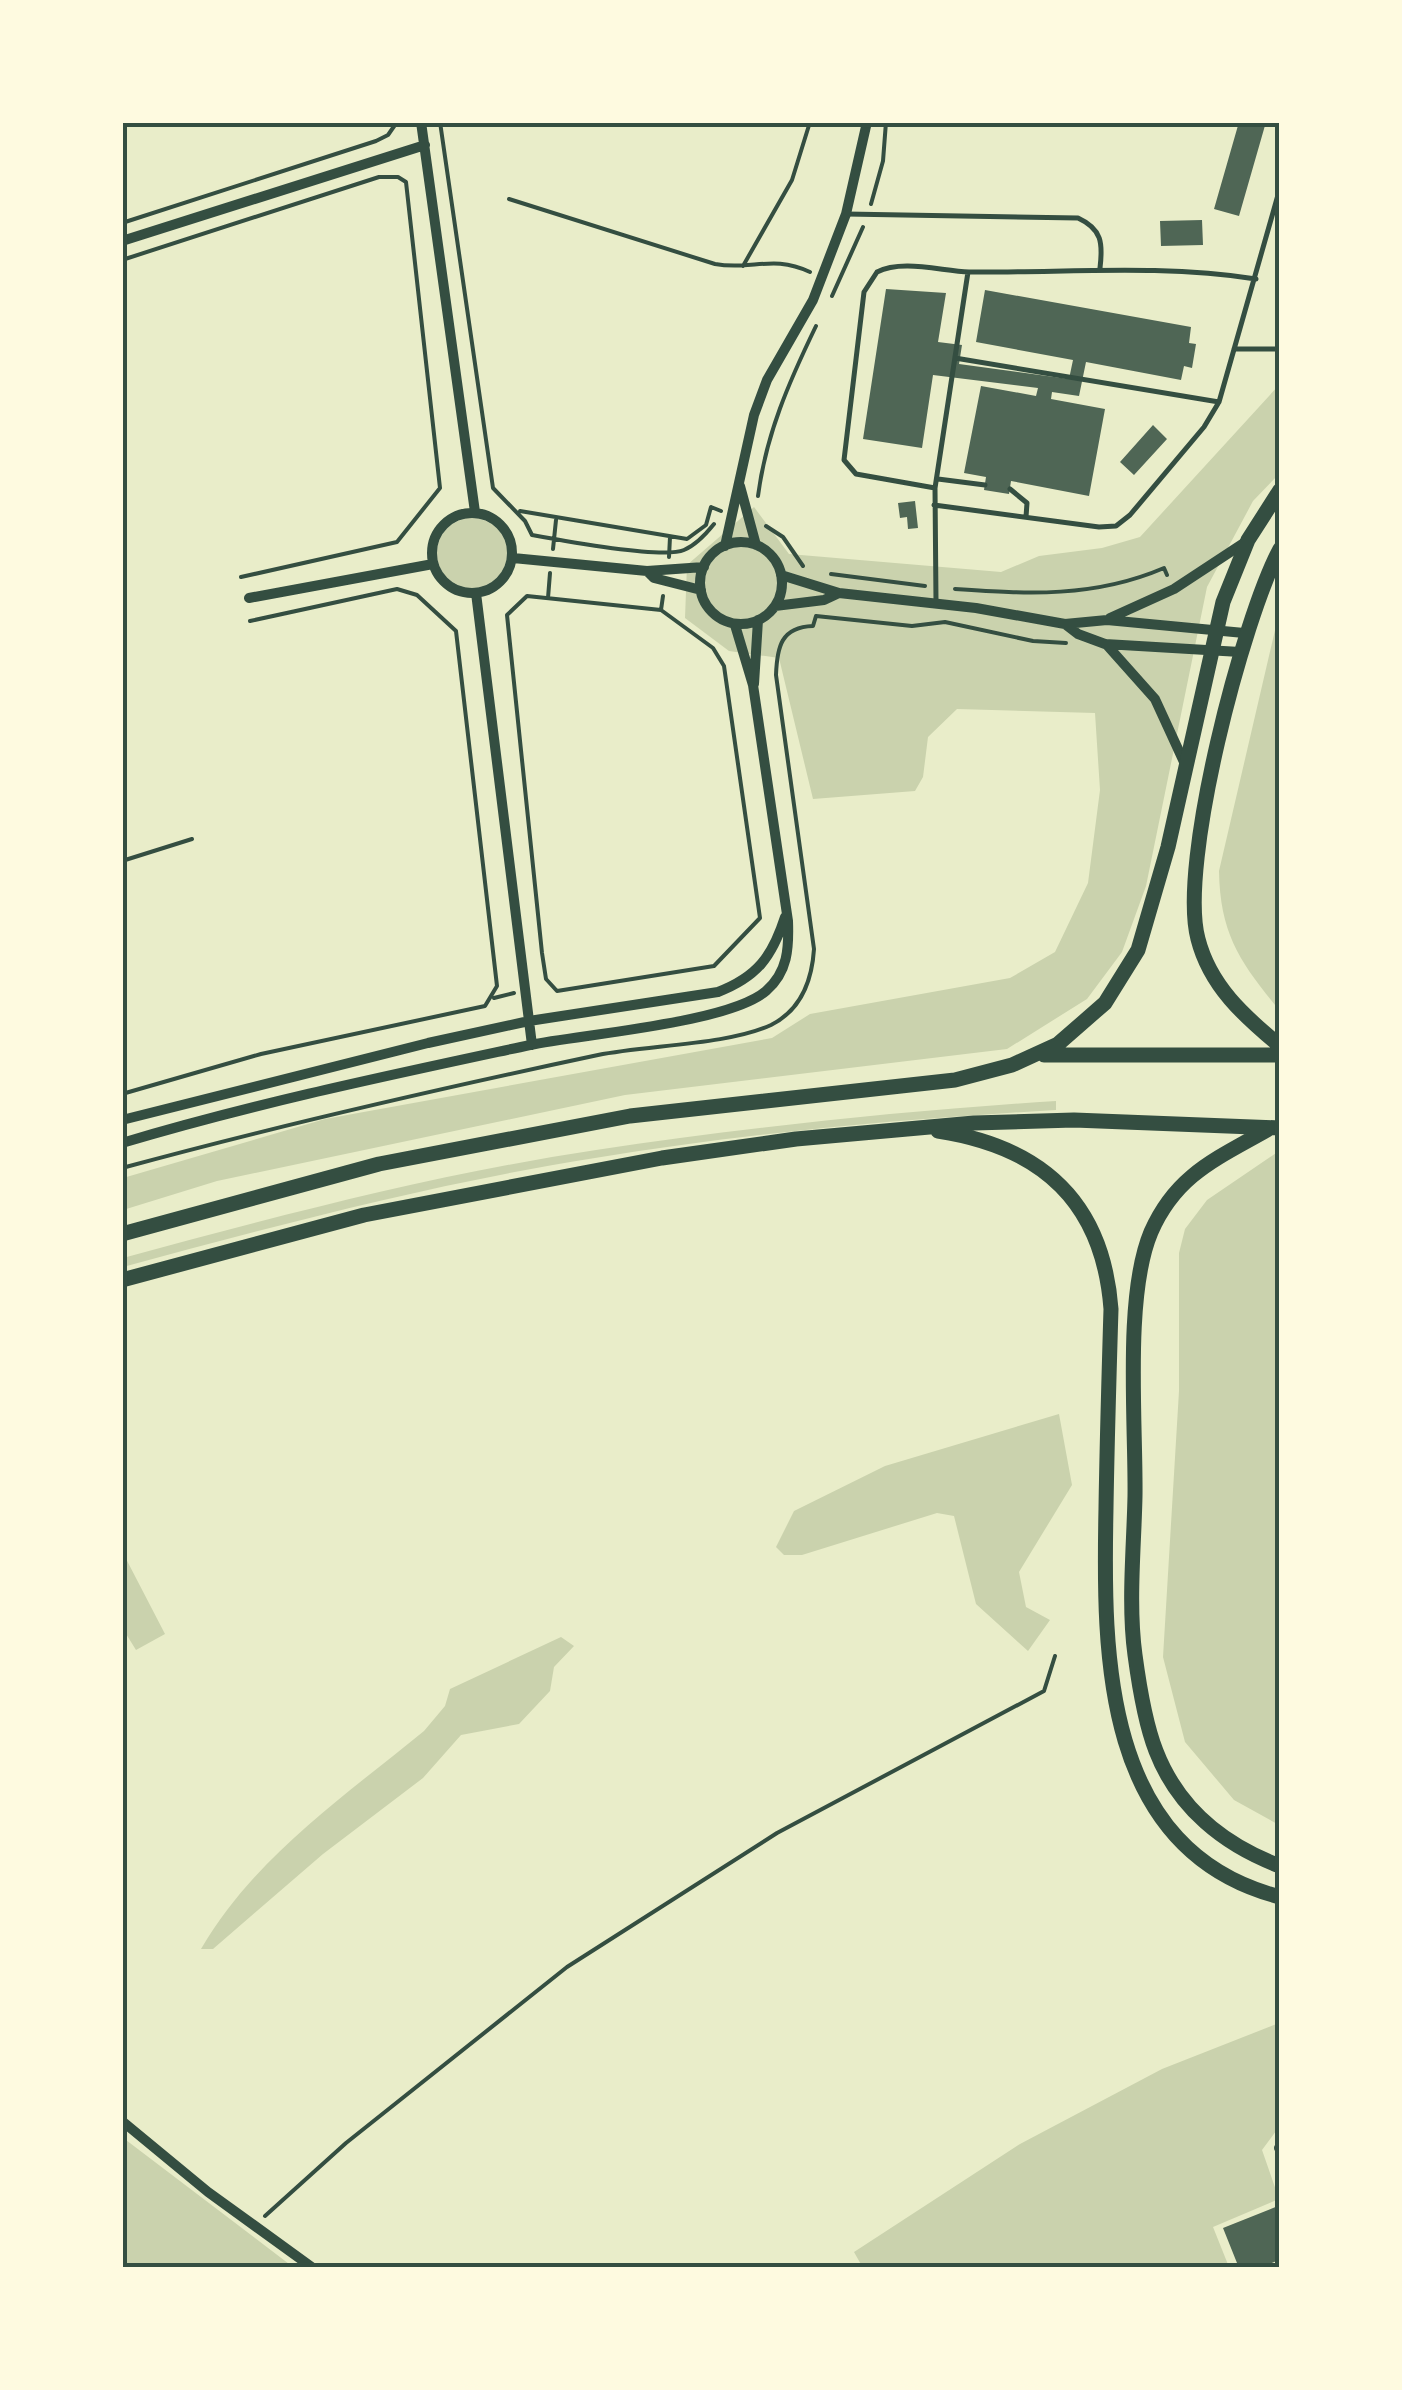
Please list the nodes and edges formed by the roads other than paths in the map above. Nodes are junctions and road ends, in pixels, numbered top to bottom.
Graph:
1 (420, 122) edge
2 (866, 122) edge
3 (425, 145) junction
4 (1280, 188) edge
5 (846, 214) junction
6 (122, 241) edge
7 (1100, 268) junction
8 (968, 272) junction
9 (1256, 279) junction
10 (1234, 349) junction
11 (1280, 350) edge
12 (955, 358) junction
13 (1218, 402) junction
14 (937, 479) junction
15 (984, 485) dead end
16 (740, 486) junction
17 (936, 488) junction
18 (1010, 488) dead end
19 (1280, 490) edge
20 (934, 505) junction
21 (476, 512) junction
22 (1026, 516) junction
23 (1248, 540) junction
24 (756, 545) junction
25 (725, 546) junction
26 (1280, 548) edge
27 (513, 558) junction
28 (433, 564) junction
29 (704, 567) junction
30 (647, 571) junction
31 (782, 575) junction
32 (701, 590) junction
33 (476, 593) junction
34 (839, 593) junction
35 (249, 598) dead end
36 (936, 602) junction
37 (775, 606) junction
38 (758, 620) junction
39 (1108, 620) junction
40 (1065, 624) junction
41 (735, 625) junction
42 (1215, 632) junction
43 (1244, 632) junction
44 (1105, 644) junction
45 (1211, 650) junction
46 (1240, 652) junction
47 (754, 685) junction
48 (1184, 762) junction
49 (786, 912) junction
50 (529, 1021) junction
51 (532, 1045) junction
52 (1280, 1046) edge
53 (1038, 1055) junction
54 (1280, 1055) edge
55 (122, 1120) edge
56 (915, 1127) junction
57 (1274, 1129) edge
58 (122, 1143) edge
59 (122, 1234) edge
60 (122, 1280) edge
61 (1280, 1866) edge
62 (1280, 1897) edge
63 (122, 2121) edge
64 (313, 2268) edge

1 - 3 street
2 - 5 street
3 - 6 street
3 - 21 street
4 - 9 lane
5 - 7 lane
5 - 16 street
7 - 8 lane
7 - 9 lane
8 - 12 lane
8 - 17 lane
9 - 10 lane
10 - 11 lane
10 - 13 lane
12 - 13 lane
12 - 14 lane
13 - 22 lane
14 - 15 lane
14 - 17 lane
16 - 24 street
16 - 25 street
17 - 20 lane
18 - 22 lane
19 - 23 highway
20 - 22 lane
20 - 36 lane
21 - 27 street
21 - 28 street
23 - 39 street
23 - 42 highway
24 - 25 street
24 - 31 street
25 - 29 street
26 - 43 highway
27 - 30 street
27 - 33 street
28 - 33 street
28 - 35 street
29 - 30 street
29 - 32 street
30 - 32 street
31 - 34 street
31 - 37 street
32 - 41 street
33 - 50 street
34 - 36 street
34 - 37 street
36 - 40 street
37 - 38 street
38 - 41 street
38 - 47 street
39 - 40 street
39 - 42 street
40 - 44 street
41 - 47 street
42 - 43 street
42 - 45 highway
43 - 46 highway
44 - 45 street
44 - 48 street
45 - 46 street
45 - 48 highway
46 - 52 highway
47 - 49 street
48 - 53 highway
49 - 50 street
49 - 51 street
50 - 51 street
50 - 55 street
51 - 58 street
53 - 54 highway
53 - 59 highway
56 - 57 highway
56 - 60 highway
56 - 62 highway
57 - 61 highway
63 - 64 street

